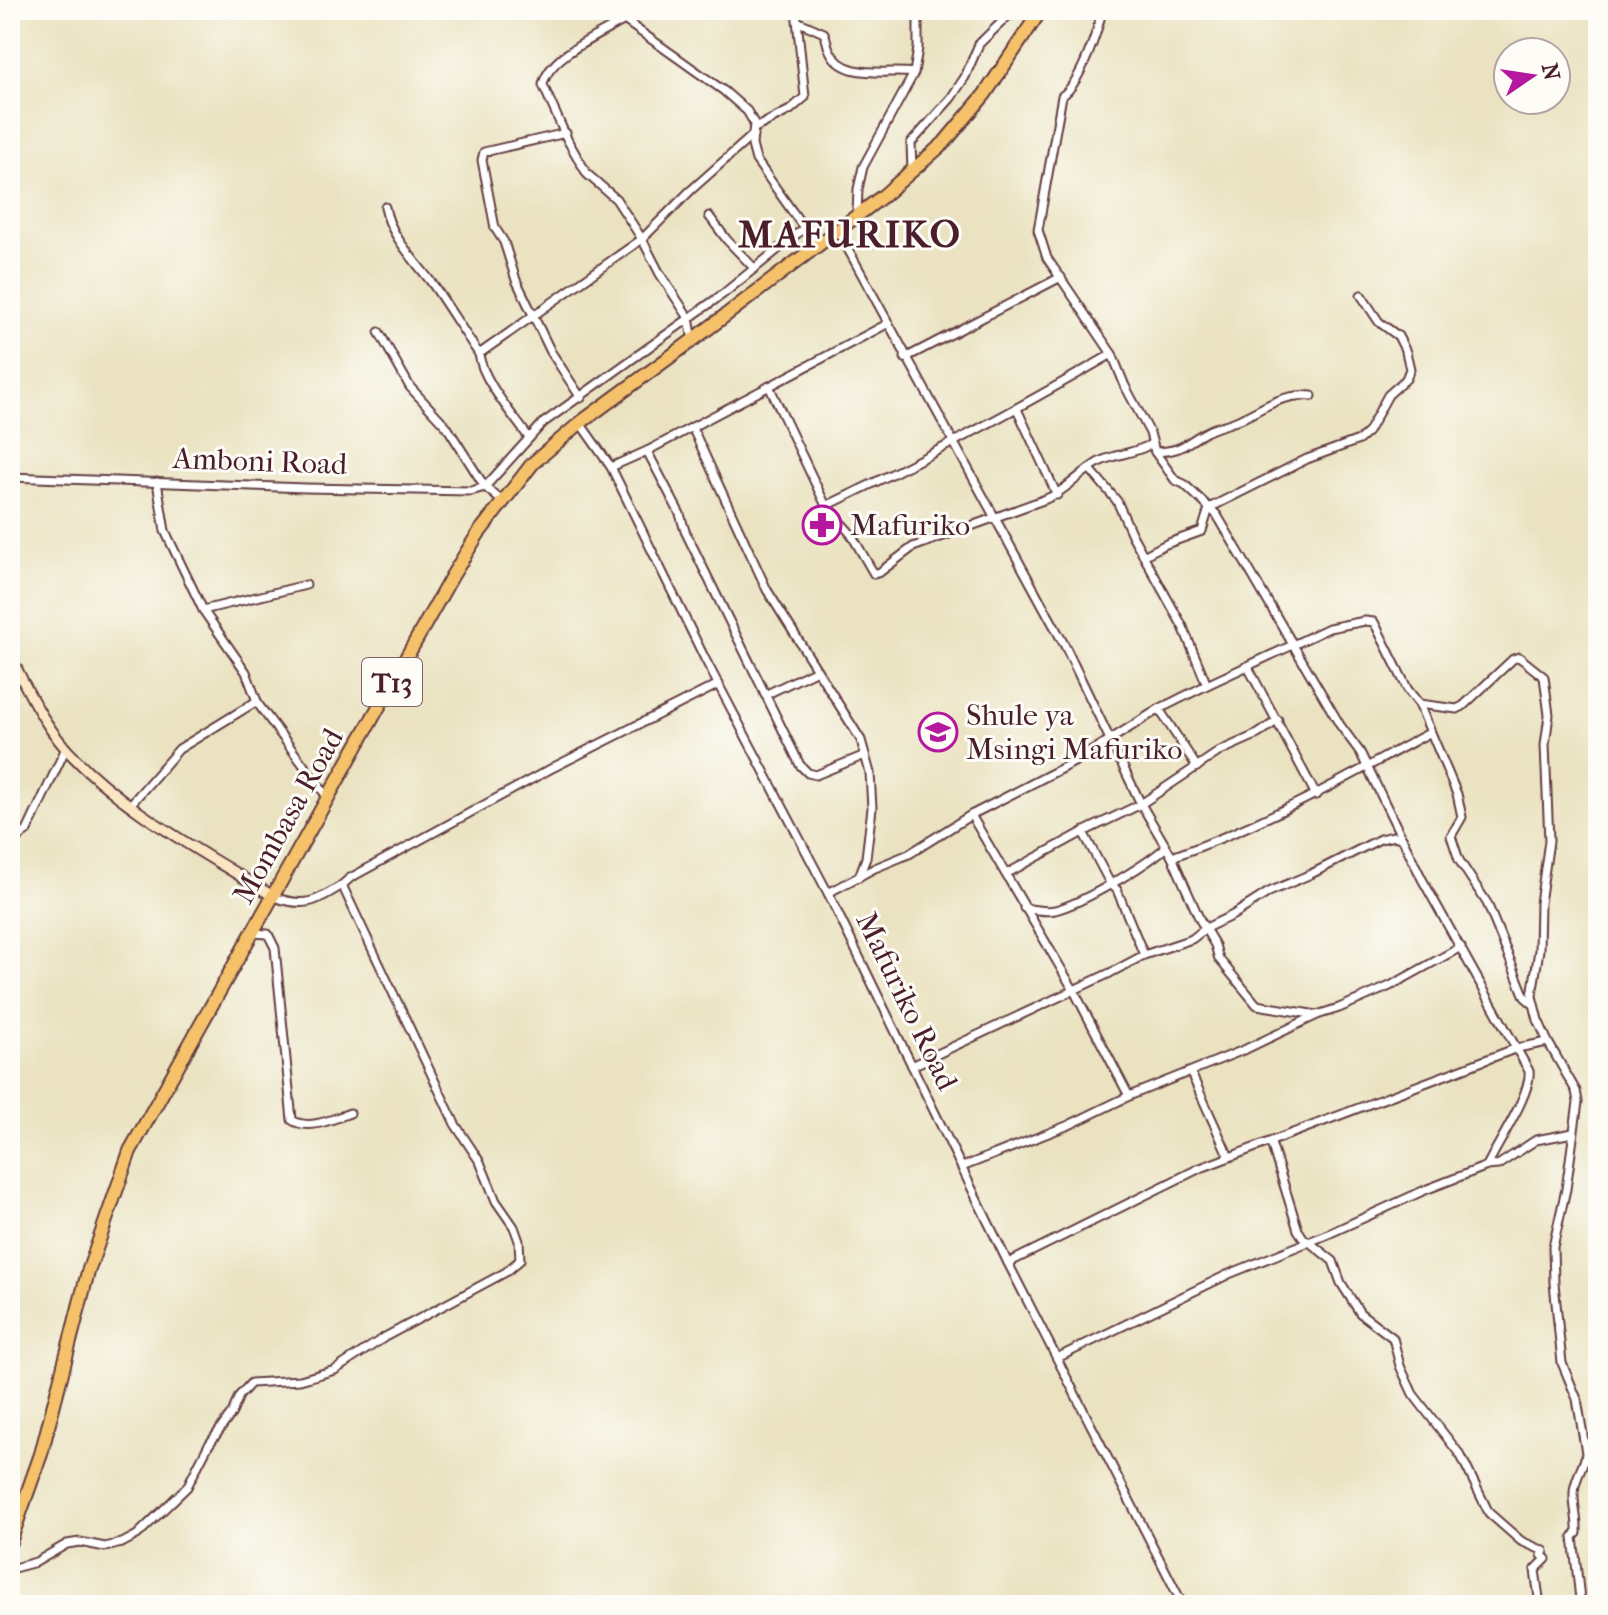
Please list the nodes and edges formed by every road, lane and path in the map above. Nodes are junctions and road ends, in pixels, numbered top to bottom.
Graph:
1 (610, 10) edge
2 (796, 10) edge
3 (918, 10) edge
4 (1014, 10) edge
5 (1041, 10) edge
6 (1102, 10) edge
7 (624, 20) junction
8 (799, 22) junction
9 (914, 73) junction
10 (755, 131) junction
11 (566, 133) junction
12 (912, 171) junction
13 (385, 207) dead end
14 (857, 215) junction
15 (709, 216) dead end
16 (803, 229) junction
17 (837, 229) junction
18 (642, 239) junction
19 (816, 245) junction
20 (754, 268) junction
21 (1061, 277) junction
22 (1361, 295) dead end
23 (532, 316) junction
24 (689, 318) junction
25 (887, 324) junction
26 (379, 332) dead end
27 (693, 340) junction
28 (479, 354) junction
29 (1112, 354) junction
30 (905, 358) junction
31 (769, 386) junction
32 (1312, 396) dead end
33 (581, 398) junction
34 (1017, 409) junction
35 (580, 423) junction
36 (692, 427) junction
37 (529, 438) junction
38 (952, 442) junction
39 (1153, 443) junction
40 (647, 451) junction
41 (1155, 452) junction
42 (611, 467) junction
43 (1090, 469) junction
44 (10, 477) edge
45 (157, 482) junction
46 (485, 487) junction
47 (1057, 495) junction
48 (502, 501) junction
49 (826, 506) junction
50 (1209, 508) junction
51 (993, 518) junction
52 (1145, 555) junction
53 (306, 585) dead end
54 (203, 610) junction
55 (1294, 644) junction
56 (10, 655) edge
57 (1248, 667) junction
58 (817, 670) junction
59 (719, 684) junction
60 (1207, 685) junction
61 (765, 695) junction
62 (257, 701) junction
63 (1419, 704) junction
64 (1159, 709) junction
65 (1278, 720) junction
66 (1429, 733) junction
67 (1110, 739) junction
68 (66, 748) junction
69 (865, 755) junction
70 (1197, 767) junction
71 (1368, 768) junction
72 (1316, 795) junction
73 (328, 798) junction
74 (1141, 804) junction
75 (130, 805) junction
76 (971, 815) junction
77 (1083, 832) junction
78 (1403, 839) junction
79 (10, 844) edge
80 (1165, 848) junction
81 (1172, 857) junction
82 (1006, 874) junction
83 (859, 877) junction
84 (1110, 883) junction
85 (342, 885) junction
86 (828, 893) junction
87 (274, 897) junction
88 (1024, 908) junction
89 (1206, 928) junction
90 (252, 933) junction
91 (1461, 947) junction
92 (1144, 955) junction
93 (1073, 989) junction
94 (1533, 1003) junction
95 (1317, 1015) junction
96 (1548, 1042) junction
97 (1517, 1048) junction
98 (912, 1066) junction
99 (1191, 1073) junction
100 (1129, 1096) junction
101 (350, 1113) dead end
102 (1573, 1133) junction
103 (1271, 1143) junction
104 (1229, 1157) junction
105 (1487, 1166) junction
106 (962, 1167) junction
107 (1307, 1242) junction
108 (1008, 1263) junction
109 (1057, 1358) junction
110 (10, 1542) edge
111 (10, 1569) edge
112 (1183, 1605) edge
113 (1540, 1605) edge
114 (1583, 1605) edge

1 - 7 street
2 - 8 street
3 - 9 street
4 - 12 street
5 - 12 highway, Mombasa Road / T13
6 - 21 street
7 - 10 street
7 - 11 street
8 - 9 street
8 - 10 street
9 - 14 street
10 - 16 street
10 - 18 street
11 - 18 street
11 - 23 street
12 - 14 highway, Mombasa Road / T13
13 - 28 street
14 - 17 highway, Mombasa Road / T13
15 - 20 street
16 - 19 street
16 - 20 street
17 - 19 highway, Mombasa Road / T13
17 - 25 street
18 - 23 street
18 - 24 street
19 - 27 highway, Mombasa Road / T13
20 - 24 street
21 - 29 street
21 - 30 street
22 - 50 street
23 - 28 street
23 - 33 street
24 - 27 street
24 - 33 street
25 - 30 street
25 - 31 street
26 - 46 street
27 - 35 highway, Mombasa Road / T13
28 - 37 street
29 - 34 street
29 - 39 street
30 - 38 street
31 - 36 street
31 - 49 street
32 - 41 street
33 - 37 street
34 - 38 street
34 - 47 street
35 - 42 street, Mafuriko Road
35 - 48 highway, Mombasa Road / T13
36 - 40 street
36 - 58 street
37 - 46 street
38 - 49 street
38 - 51 street
39 - 41 street
39 - 43 street
40 - 42 street
40 - 61 street
41 - 50 street
42 - 59 street, Mafuriko Road
43 - 47 street
43 - 52 street
44 - 45 street, Amboni Road
45 - 46 street, Amboni Road
45 - 54 street
46 - 48 street
47 - 51 street
48 - 73 highway, Mombasa Road / T13
49 - 51 street
50 - 52 street
50 - 55 street
51 - 67 street
52 - 60 street
53 - 54 street
54 - 62 street
55 - 57 street
55 - 63 street
55 - 71 street
56 - 68 main road
57 - 60 street
57 - 65 street
58 - 61 street
58 - 69 street
59 - 85 street
59 - 86 street, Mafuriko Road
60 - 64 street
61 - 69 street
62 - 73 street
62 - 75 street
63 - 66 street
63 - 94 street
64 - 67 street
64 - 70 street
65 - 70 street
65 - 72 street
66 - 71 street
66 - 94 street
67 - 74 street
67 - 76 street
68 - 75 main road
68 - 79 street
69 - 83 street
70 - 74 street
71 - 72 street
71 - 78 street
72 - 81 street
73 - 87 highway, Mombasa Road / T13
74 - 77 street
74 - 80 street
75 - 87 main road
76 - 82 street
76 - 83 street
77 - 82 street
77 - 84 street
78 - 89 street
78 - 91 street
80 - 81 street
80 - 84 street
81 - 89 street
82 - 88 street
83 - 86 street
84 - 88 street
84 - 92 street
85 - 87 street
85 - 111 street
86 - 98 street, Mafuriko Road
87 - 90 highway, Mombasa Road / T13
88 - 93 street
89 - 92 street
89 - 95 street
90 - 101 street
90 - 110 highway, Mombasa Road / T13
91 - 95 street
91 - 97 street
92 - 93 street
93 - 98 street
93 - 100 street
94 - 96 street
95 - 99 street
96 - 97 street
96 - 102 street
97 - 103 street
97 - 105 street
98 - 106 street, Mafuriko Road
99 - 100 street
99 - 104 street
100 - 106 street
102 - 105 street
102 - 114 street
103 - 104 street
103 - 107 street
104 - 108 street
105 - 107 street
106 - 108 street, Mafuriko Road
107 - 109 street
107 - 113 street
108 - 109 street, Mafuriko Road
109 - 112 street, Mafuriko Road

